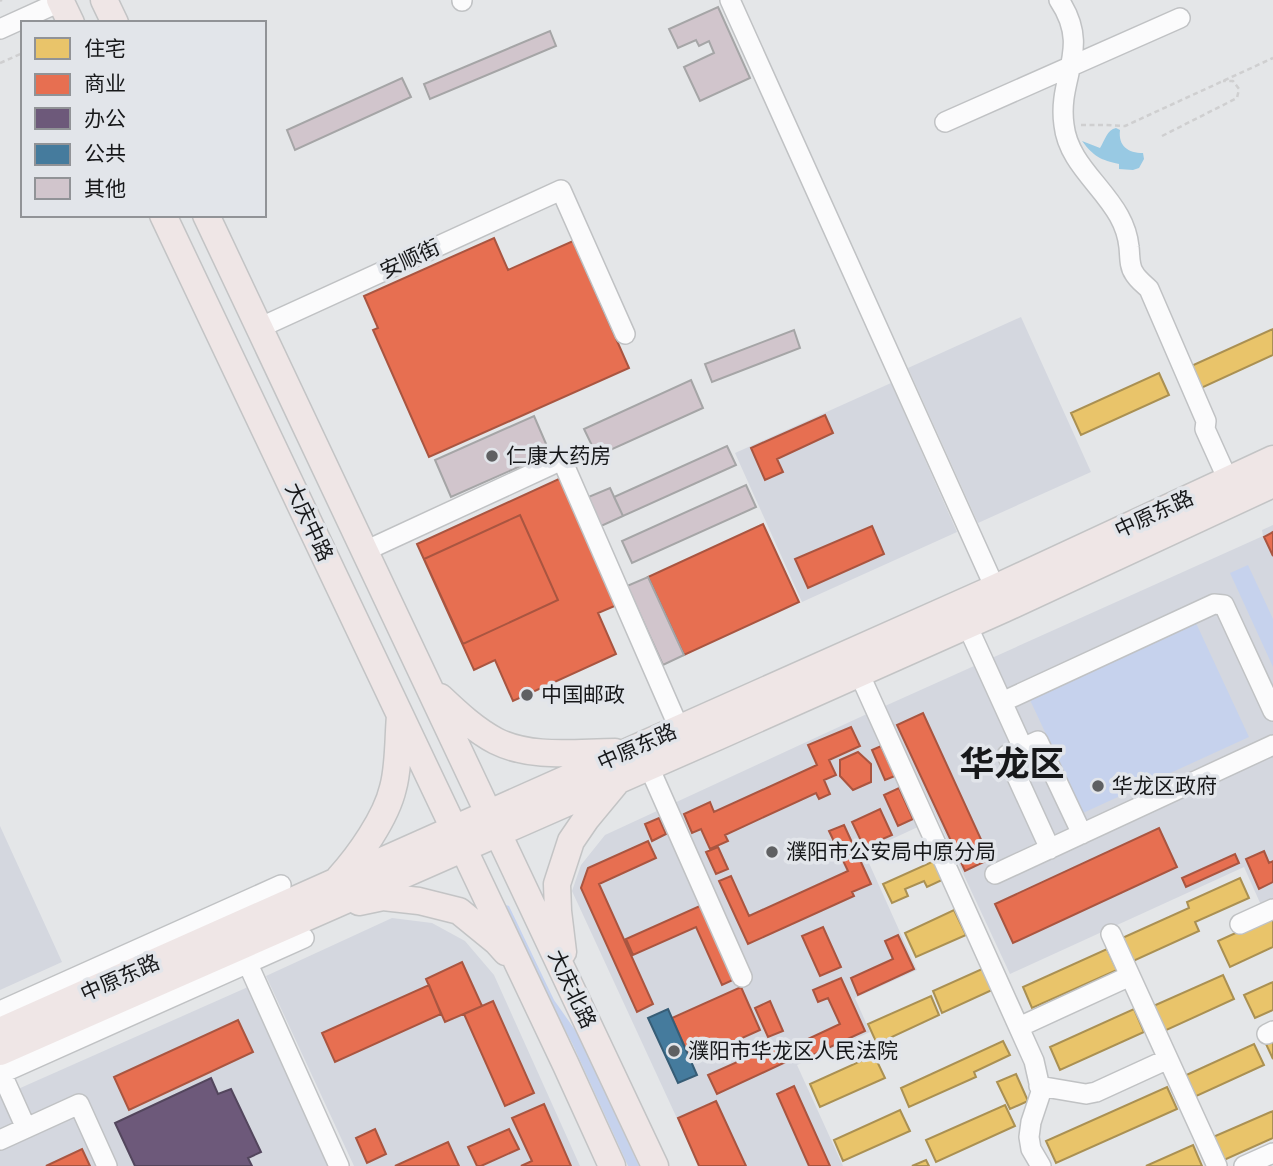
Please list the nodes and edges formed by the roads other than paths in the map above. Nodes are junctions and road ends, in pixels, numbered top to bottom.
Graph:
1 (104, 0) edge
2 (730, 0) edge
3 (1059, 0) edge
4 (64, 6) edge
5 (1180, 18) dead end
6 (21, 21) edge
7 (22, 21) edge
8 (114, 21) edge
9 (0, 29) edge
10 (1071, 65) junction
11 (945, 122) dead end
12 (164, 217) edge
13 (207, 217) edge
14 (259, 328) junction
15 (625, 334) dead end
16 (1273, 459) edge
17 (1228, 480) junction
18 (1273, 484) edge
19 (365, 551) junction
20 (995, 588) junction
21 (967, 625) junction
22 (859, 673) junction
23 (430, 688) junction
24 (1002, 702) junction
25 (1273, 710) edge
26 (400, 714) junction
27 (679, 728) junction
28 (1273, 745) edge
29 (1023, 748) junction
30 (638, 759) junction
31 (620, 779) junction
32 (494, 823) junction
33 (1082, 834) junction
34 (459, 838) junction
35 (1050, 849) junction
36 (995, 874) dead end
37 (335, 882) junction
38 (281, 885) dead end
39 (1273, 909) edge
40 (323, 910) junction
41 (1240, 924) dead end
42 (1111, 934) dead end
43 (304, 939) dead end
44 (244, 955) junction
45 (518, 964) junction
46 (1130, 976) junction
47 (742, 977) dead end
48 (567, 978) junction
49 (0, 1011) edge
50 (1019, 1027) junction
51 (0, 1031) edge
52 (1168, 1059) junction
53 (0, 1068) edge
54 (1039, 1086) junction
55 (26, 1128) junction
56 (0, 1140) edge
57 (1273, 1153) edge
58 (107, 1166) edge
59 (339, 1166) edge
60 (612, 1166) edge
61 (655, 1166) edge
62 (1041, 1166) edge
63 (1217, 1166) edge
64 (1244, 1166) edge

1 - 8 main road
2 - 20 street
3 - 10 street
4 - 7 street
5 - 10 street
6 - 9 street
10 - 11 street
10 - 17 street
12 - 26 main road, 大庆中路
13 - 14 main road, 大庆中路
14 - 15 street, 安顺街
14 - 19 main road, 大庆中路
16 - 17 main road, 中原东路
17 - 20 main road, 中原东路
18 - 21 main road, 中原东路
19 - 23 main road, 大庆中路
19 - 27 street
20 - 27 main road, 中原东路
21 - 22 main road, 中原东路
21 - 24 street
22 - 30 main road, 中原东路
22 - 50 street
23 - 30 main road
23 - 32 main road, 大庆中路
24 - 25 street
24 - 29 street
26 - 34 main road, 大庆中路
26 - 37 main road
27 - 30 main road, 中原东路
28 - 33 street
29 - 33 street
29 - 35 street
30 - 31 main road, 中原东路
30 - 32 main road, 中原东路
30 - 47 street
31 - 32 main road, 中原东路
31 - 48 main road
32 - 34 main road, 中原东路
32 - 48 main road, 大庆北路
33 - 35 street
34 - 37 main road, 中原东路
34 - 40 main road, 中原东路
34 - 45 main road, 大庆北路
35 - 36 street
37 - 51 main road, 中原东路
38 - 49 street
39 - 41 street
40 - 44 main road, 中原东路
40 - 45 main road
42 - 46 street
43 - 44 street
44 - 53 main road, 中原东路
44 - 59 street
45 - 60 main road, 大庆北路
46 - 50 street
46 - 52 street
48 - 61 main road, 大庆北路
50 - 54 street
52 - 54 street
52 - 63 street
53 - 55 street
54 - 62 street
55 - 56 street
55 - 58 street
57 - 64 street

